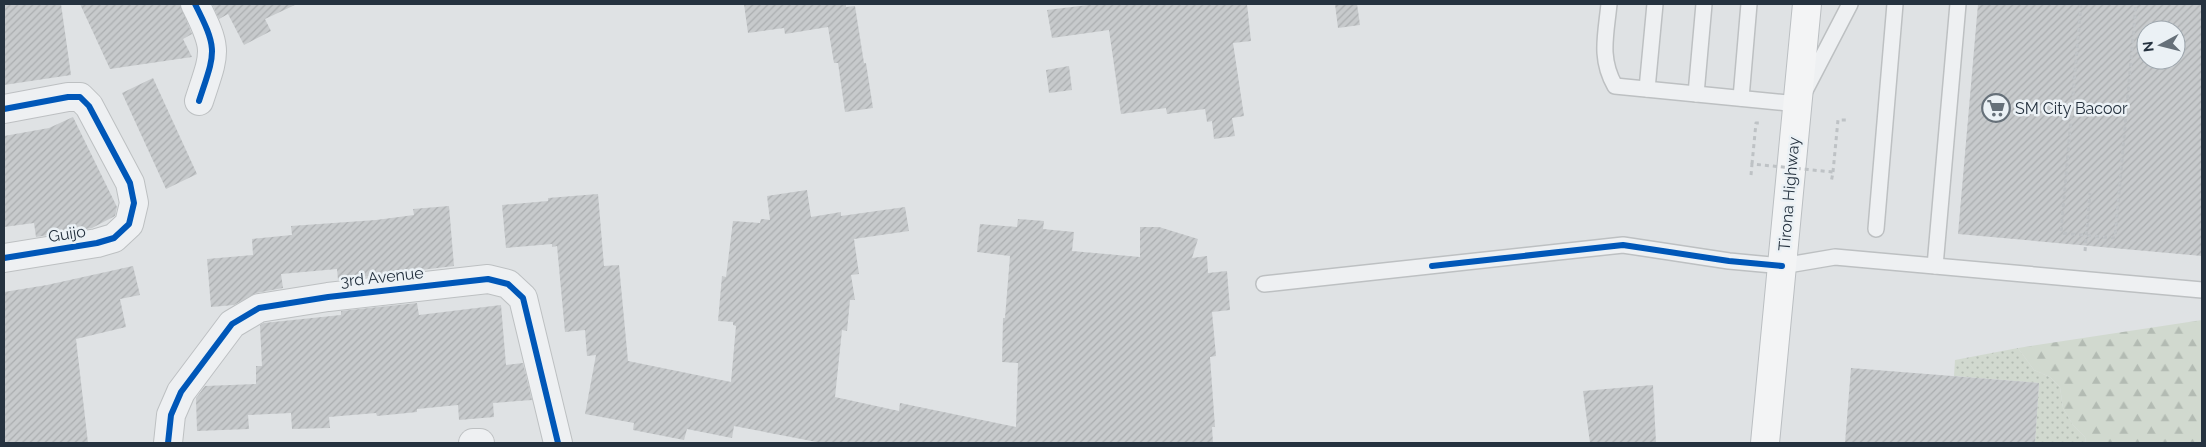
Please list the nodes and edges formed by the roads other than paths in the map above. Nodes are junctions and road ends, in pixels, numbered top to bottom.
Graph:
1 (195, 4) edge
2 (1609, 4) edge
3 (1655, 4) edge
4 (1704, 4) edge
5 (1749, 4) edge
6 (1807, 4) edge
7 (1850, 4) edge
8 (1895, 4) edge
9 (1958, 4) edge
10 (1647, 89) junction
11 (1696, 94) junction
12 (1741, 98) junction
13 (199, 101) dead end
14 (1798, 104) junction
15 (4, 109) edge
16 (1876, 229) dead end
17 (4, 258) edge
18 (1782, 266) junction
19 (1935, 266) junction
20 (1264, 284) dead end
21 (2202, 290) edge
22 (168, 443) edge
23 (173, 443) edge
24 (472, 443) edge
25 (480, 443) edge
26 (558, 443) edge
27 (1765, 443) edge

1 - 13 street
2 - 10 lane
3 - 10 lane
4 - 11 lane
5 - 12 lane
6 - 14 main road, Tirona Highway
7 - 14 lane
8 - 16 lane
9 - 19 lane
10 - 11 lane
11 - 12 lane
12 - 14 lane
14 - 18 main road, Tirona Highway
15 - 17 street, Guijo
18 - 19 lane
18 - 20 lane
18 - 27 main road, Tirona Highway
19 - 21 lane
22 - 23 street
22 - 26 street, 3rd Avenue
24 - 25 street

